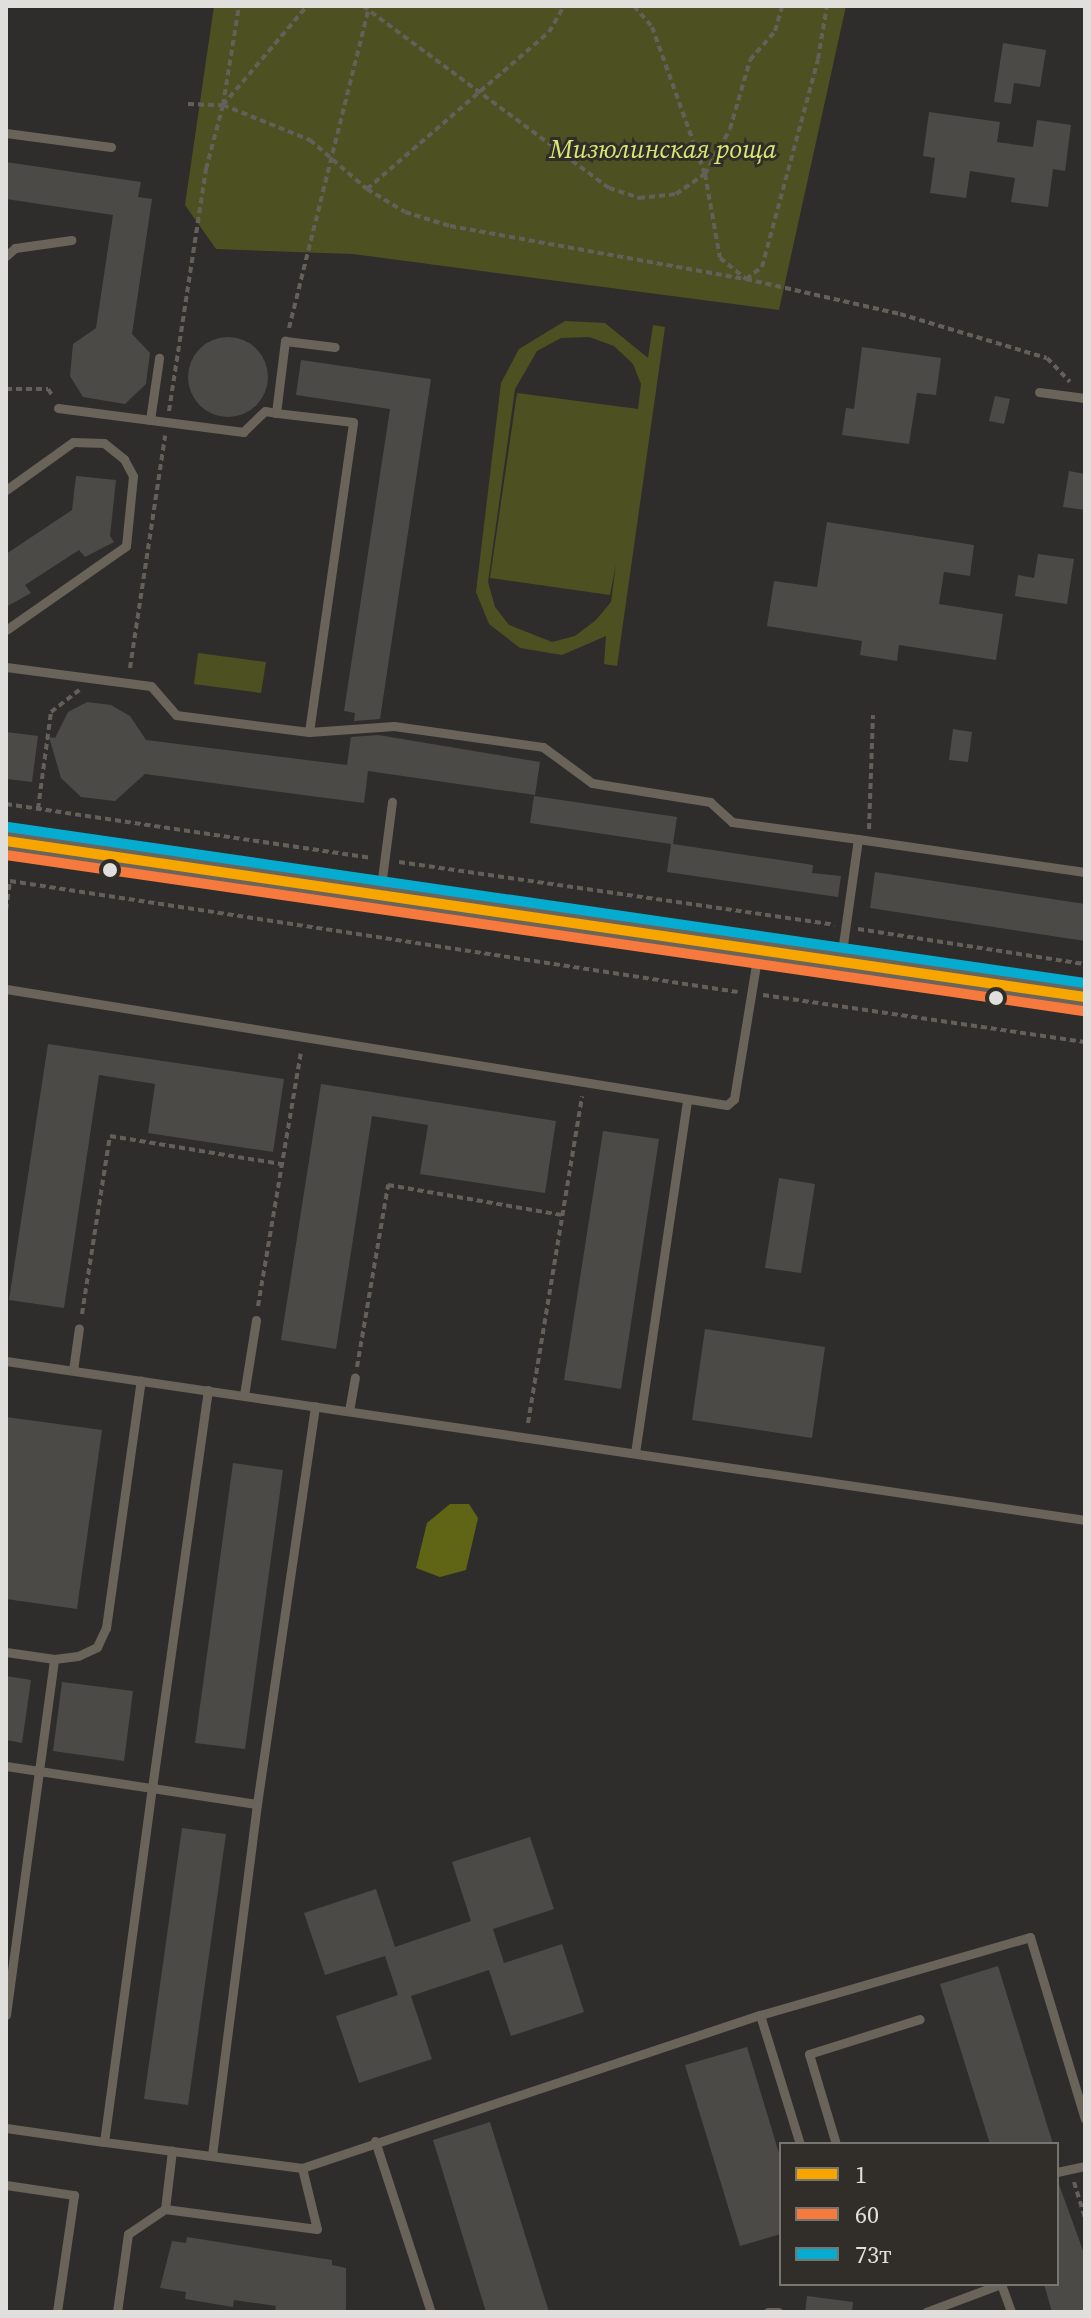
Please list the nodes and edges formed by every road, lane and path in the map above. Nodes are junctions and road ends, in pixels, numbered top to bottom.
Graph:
1 (239, 6) edge
2 (307, 6) edge
3 (564, 6) edge
4 (634, 6) edge
5 (782, 6) edge
6 (827, 6) edge
7 (367, 7) edge
8 (482, 90) junction
9 (188, 104) dead end
10 (223, 105) junction
11 (6, 133) edge
12 (111, 147) dead end
13 (333, 159) junction
14 (705, 174) junction
15 (367, 189) junction
16 (71, 240) dead end
17 (6, 256) edge
18 (746, 279) junction
19 (285, 341) junction
20 (335, 347) dead end
21 (159, 358) dead end
22 (1076, 387) dead end
23 (6, 389) edge
24 (1039, 392) dead end
25 (1085, 398) edge
26 (58, 408) joint
27 (276, 413) junction
28 (150, 420) junction
29 (167, 422) junction
30 (6, 490) edge
31 (6, 630) edge
32 (6, 667) edge
33 (95, 679) junction
34 (127, 683) junction
35 (873, 715) dead end
36 (309, 732) junction
37 (392, 802) dead end
38 (6, 804) edge
39 (38, 809) junction
40 (863, 840) junction
41 (6, 841) edge
42 (385, 860) junction
43 (1085, 872) edge
44 (380, 894) junction
45 (6, 910) edge
46 (845, 927) junction
47 (758, 949) junction
48 (841, 961) junction
49 (1085, 964) edge
50 (6, 989) edge
51 (752, 994) junction
52 (1085, 997) edge
53 (303, 1037) junction
54 (1085, 1042) edge
55 (585, 1082) junction
56 (687, 1099) junction
57 (281, 1164) junction
58 (562, 1215) junction
59 (256, 1320) joint
60 (79, 1328) joint
61 (6, 1361) edge
62 (73, 1370) junction
63 (355, 1378) joint
64 (141, 1380) junction
65 (208, 1390) junction
66 (244, 1395) junction
67 (315, 1406) junction
68 (349, 1411) junction
69 (525, 1437) junction
70 (635, 1453) junction
71 (1085, 1520) edge
72 (6, 1652) edge
73 (54, 1659) junction
74 (6, 1766) edge
75 (39, 1771) junction
76 (152, 1788) junction
77 (257, 1804) junction
78 (6, 2015) edge
79 (760, 2015) junction
80 (920, 2019) dead end
81 (1085, 2119) edge
82 (6, 2128) edge
83 (375, 2141) junction
84 (104, 2142) junction
85 (799, 2142) edge
86 (835, 2142) edge
87 (172, 2150) junction
88 (212, 2155) junction
89 (1085, 2166) edge
90 (302, 2168) junction
91 (1070, 2169) junction
92 (1059, 2172) edge
93 (6, 2185) edge
94 (165, 2209) junction
95 (1085, 2218) edge
96 (996, 2286) edge
97 (1002, 2286) edge
98 (57, 2312) edge
99 (117, 2312) edge
100 (431, 2312) edge
101 (768, 2312) edge
102 (778, 2312) edge
103 (926, 2312) edge
104 (1011, 2312) edge

1 - 10 path
2 - 10 path
3 - 8 path
4 - 14 path
5 - 14 path
6 - 18 path
7 - 8 path
7 - 13 path
8 - 14 path
8 - 15 path
9 - 10 path
10 - 13 path
10 - 29 path
11 - 12 lane
13 - 15 path
13 - 19 path
14 - 18 path
15 - 18 path
16 - 17 lane
18 - 22 path
19 - 20 lane
19 - 27 lane
21 - 28 lane
23 - 26 path
24 - 25 lane
26 - 28 lane
27 - 29 lane
27 - 36 lane
28 - 29 lane
29 - 34 path
30 - 31 lane
32 - 33 lane
33 - 34 lane
33 - 39 path
34 - 36 lane
35 - 40 path
36 - 40 lane
37 - 42 lane
38 - 39 path
39 - 42 path
40 - 43 lane
40 - 46 lane
41 - 44 street
42 - 44 lane
42 - 46 path
44 - 47 street
45 - 51 path
46 - 48 lane
46 - 49 path
47 - 48 street
47 - 51 lane
48 - 52 street
50 - 53 lane
51 - 54 path
51 - 56 lane
53 - 55 lane
53 - 57 path
55 - 56 lane
55 - 58 path
56 - 70 lane
57 - 59 path
57 - 60 path
58 - 63 path
58 - 69 path
59 - 66 lane
60 - 62 lane
61 - 62 lane
62 - 64 lane
63 - 68 lane
64 - 65 lane
64 - 73 lane
65 - 66 lane
65 - 76 lane
66 - 67 lane
67 - 68 lane
67 - 77 lane
68 - 69 lane
69 - 70 lane
70 - 71 lane
72 - 73 lane
73 - 75 lane
74 - 75 lane
75 - 76 lane
75 - 78 lane
76 - 77 lane
76 - 84 lane
77 - 88 lane
79 - 81 lane
79 - 83 lane
79 - 85 lane
80 - 86 lane
82 - 84 lane
83 - 90 lane
83 - 100 lane
84 - 87 lane
87 - 88 lane
87 - 94 lane
88 - 90 lane
89 - 91 lane
90 - 94 lane
91 - 92 lane
91 - 95 path
93 - 98 lane
94 - 99 lane
96 - 103 lane
97 - 104 lane
101 - 102 lane

